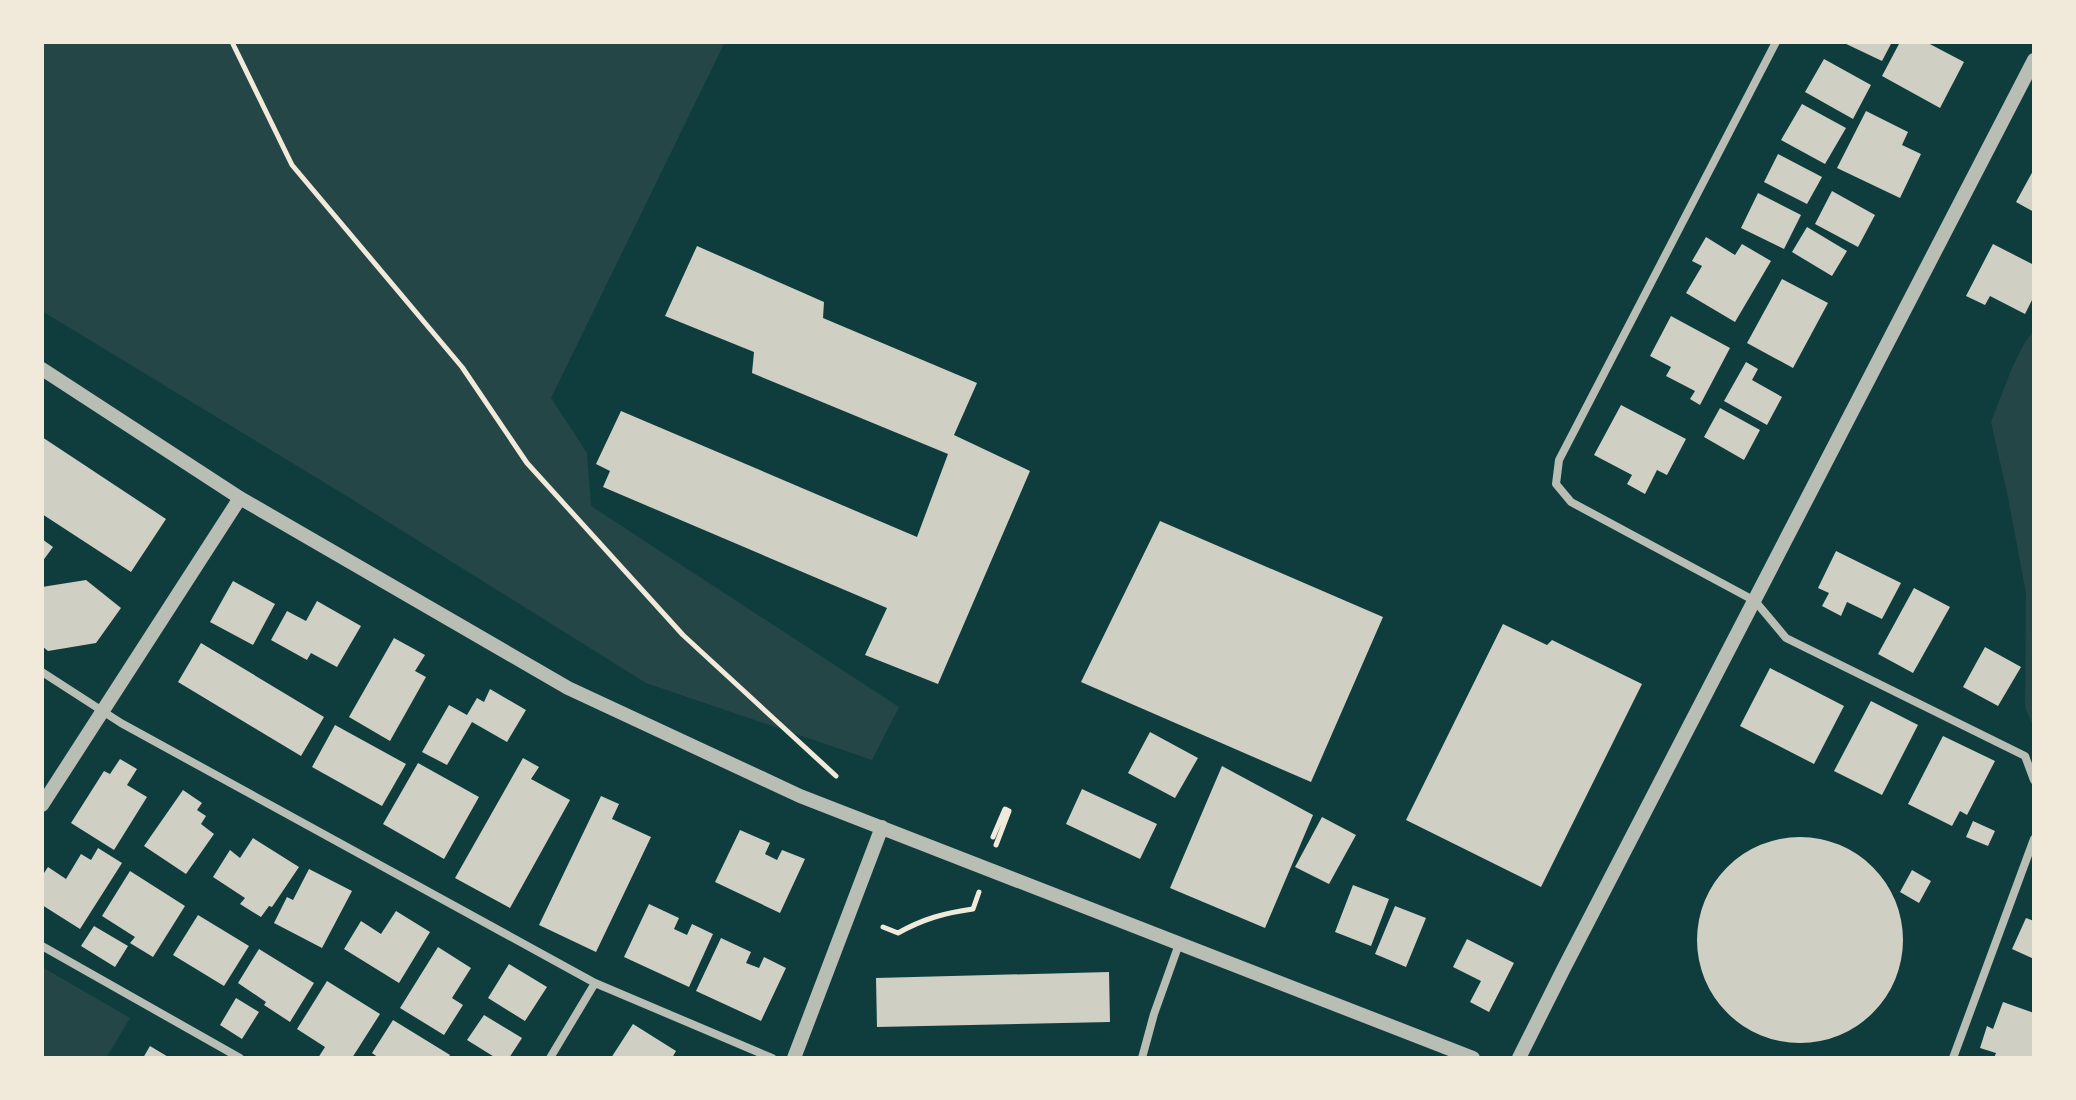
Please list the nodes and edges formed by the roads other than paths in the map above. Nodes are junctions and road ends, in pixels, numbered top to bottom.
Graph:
1 (1776, 42) edge
2 (2034, 60) edge
3 (42, 369) edge
4 (240, 498) junction
5 (1755, 601) junction
6 (42, 672) edge
7 (102, 712) junction
8 (2034, 780) edge
9 (42, 805) edge
10 (882, 827) junction
11 (2034, 839) edge
12 (1179, 944) junction
13 (42, 946) edge
14 (595, 983) junction
15 (240, 1058) edge
16 (550, 1058) edge
17 (772, 1058) edge
18 (794, 1058) edge
19 (1142, 1058) edge
20 (1473, 1058) edge
21 (1519, 1058) edge
22 (1953, 1058) edge

1 - 5 street
2 - 5 street
3 - 4 street
4 - 7 street
4 - 10 street
5 - 8 street
5 - 21 street
6 - 7 street
7 - 9 street
7 - 14 street
10 - 12 street
10 - 18 street
11 - 22 street
12 - 19 street
12 - 20 street
13 - 15 street
14 - 16 street
14 - 17 street

